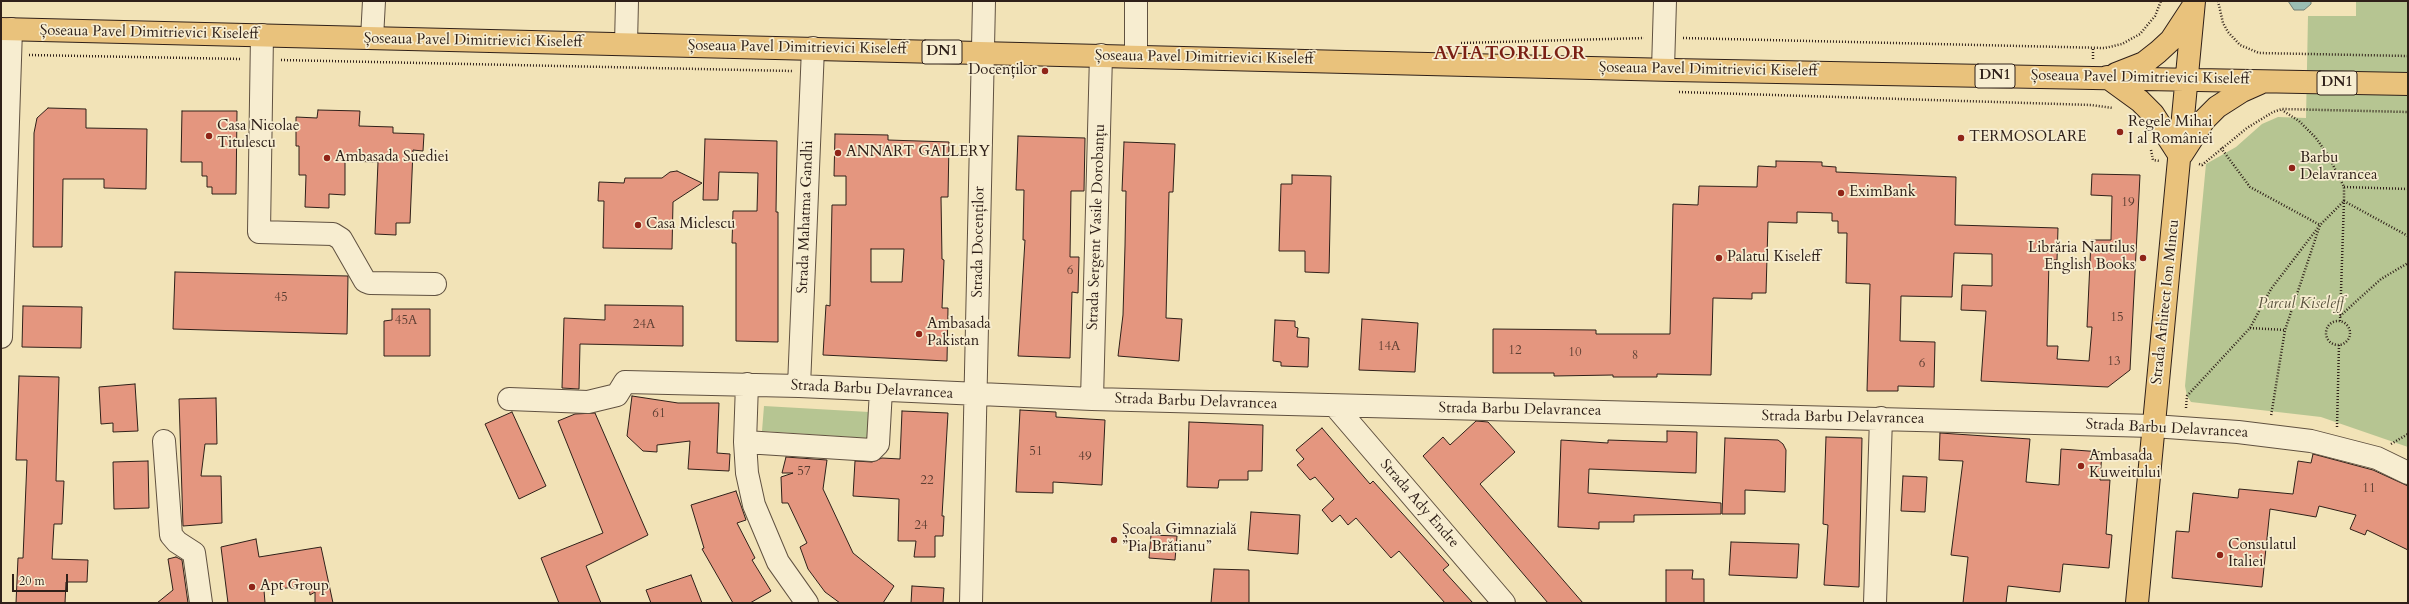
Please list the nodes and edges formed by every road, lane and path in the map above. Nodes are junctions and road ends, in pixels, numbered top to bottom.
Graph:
1 (374, 1) edge
2 (627, 1) edge
3 (984, 1) edge
4 (1136, 1) edge
5 (1665, 1) edge
6 (2161, 1) edge
7 (2218, 1) edge
8 (2194, 2) edge
9 (6, 29) edge
10 (262, 35) junction
11 (1664, 37) junction
12 (372, 38) junction
13 (1456, 43) dead end
14 (626, 44) junction
15 (813, 48) junction
16 (983, 52) junction
17 (10, 54) junction
18 (1101, 55) junction
19 (1136, 56) junction
20 (2408, 56) edge
21 (262, 60) junction
22 (1663, 69) junction
23 (812, 71) junction
24 (2107, 77) junction
25 (2187, 80) junction
26 (2266, 81) junction
27 (2408, 84) edge
28 (1673, 92) dead end
29 (2091, 105) dead end
30 (2408, 112) edge
31 (2221, 148) dead end
32 (2180, 156) junction
33 (2344, 187) junction
34 (2408, 189) edge
35 (2344, 202) junction
36 (2320, 224) junction
37 (2408, 236) edge
38 (2408, 263) edge
39 (435, 284) dead end
40 (2340, 316) junction
41 (2340, 321) junction
42 (2250, 328) junction
43 (2285, 330) junction
44 (1, 337) edge
45 (2339, 345) junction
46 (747, 384) junction
47 (799, 386) junction
48 (881, 390) junction
49 (976, 394) junction
50 (509, 399) dead end
51 (1092, 399) junction
52 (1335, 406) junction
53 (1881, 418) junction
54 (2153, 426) junction
55 (2184, 428) junction
56 (2268, 435) junction
57 (164, 441) dead end
58 (745, 442) junction
59 (2338, 447) junction
60 (2408, 472) edge
61 (201, 603) edge
62 (807, 603) edge
63 (971, 603) edge
64 (1504, 603) edge
65 (1875, 603) edge
66 (2137, 603) edge

1 - 12 street
2 - 14 street
3 - 16 street, Strada Docenților
4 - 19 street
5 - 11 street
6 - 11 path
7 - 20 path
8 - 24 main road
8 - 25 main road, Strada Arhitect Ion Mincu
9 - 10 main road, Șoseaua Pavel Dimitrievici Kiseleff / DN1
9 - 17 street
10 - 12 main road, Șoseaua Pavel Dimitrievici Kiseleff / DN1
10 - 21 street
11 - 13 path
11 - 22 street
12 - 14 main road, Șoseaua Pavel Dimitrievici Kiseleff / DN1
14 - 15 main road, Șoseaua Pavel Dimitrievici Kiseleff / DN1
15 - 16 main road, Șoseaua Pavel Dimitrievici Kiseleff / DN1
15 - 23 street, Strada Mahatma Gandhi
16 - 18 main road, Șoseaua Pavel Dimitrievici Kiseleff / DN1
16 - 49 street, Strada Docenților
17 - 21 path
17 - 44 street
18 - 19 main road, Șoseaua Pavel Dimitrievici Kiseleff / DN1
18 - 51 street, Strada Sergent Vasile Dorobanțu
19 - 22 main road, Șoseaua Pavel Dimitrievici Kiseleff / DN1
21 - 23 path
21 - 39 street
22 - 24 main road, Șoseaua Pavel Dimitrievici Kiseleff / DN1
23 - 47 street, Strada Mahatma Gandhi
24 - 25 main road, Șoseaua Pavel Dimitrievici Kiseleff / DN1
24 - 32 main road
25 - 26 main road, Șoseaua Pavel Dimitrievici Kiseleff / DN1
25 - 32 main road, Strada Arhitect Ion Mincu
26 - 27 main road, Șoseaua Pavel Dimitrievici Kiseleff / DN1
26 - 32 main road
28 - 29 path
30 - 33 path
31 - 36 path
32 - 54 main road, Strada Arhitect Ion Mincu
33 - 34 path
33 - 35 path
35 - 36 path
35 - 37 path
35 - 40 path
36 - 42 path
36 - 43 path
38 - 40 path
40 - 41 path
41 - 45 path
41 - 45 path
42 - 43 path
42 - 55 path
43 - 56 path
45 - 59 path
46 - 47 street, Strada Barbu Delavrancea
46 - 50 street, Strada Barbu Delavrancea
46 - 58 street
47 - 48 street, Strada Barbu Delavrancea
48 - 49 street, Strada Barbu Delavrancea
48 - 58 street
49 - 51 street, Strada Barbu Delavrancea
49 - 63 street, Strada Docenților
51 - 52 street, Strada Barbu Delavrancea
52 - 53 street, Strada Barbu Delavrancea
52 - 64 street, Strada Ady Endre
53 - 54 street, Strada Barbu Delavrancea
53 - 65 street
54 - 55 street, Strada Barbu Delavrancea
54 - 66 main road, Strada Arhitect Ion Mincu
55 - 56 street, Strada Barbu Delavrancea
56 - 59 street, Strada Barbu Delavrancea
57 - 61 street
58 - 62 street
59 - 60 street, Strada Barbu Delavrancea

